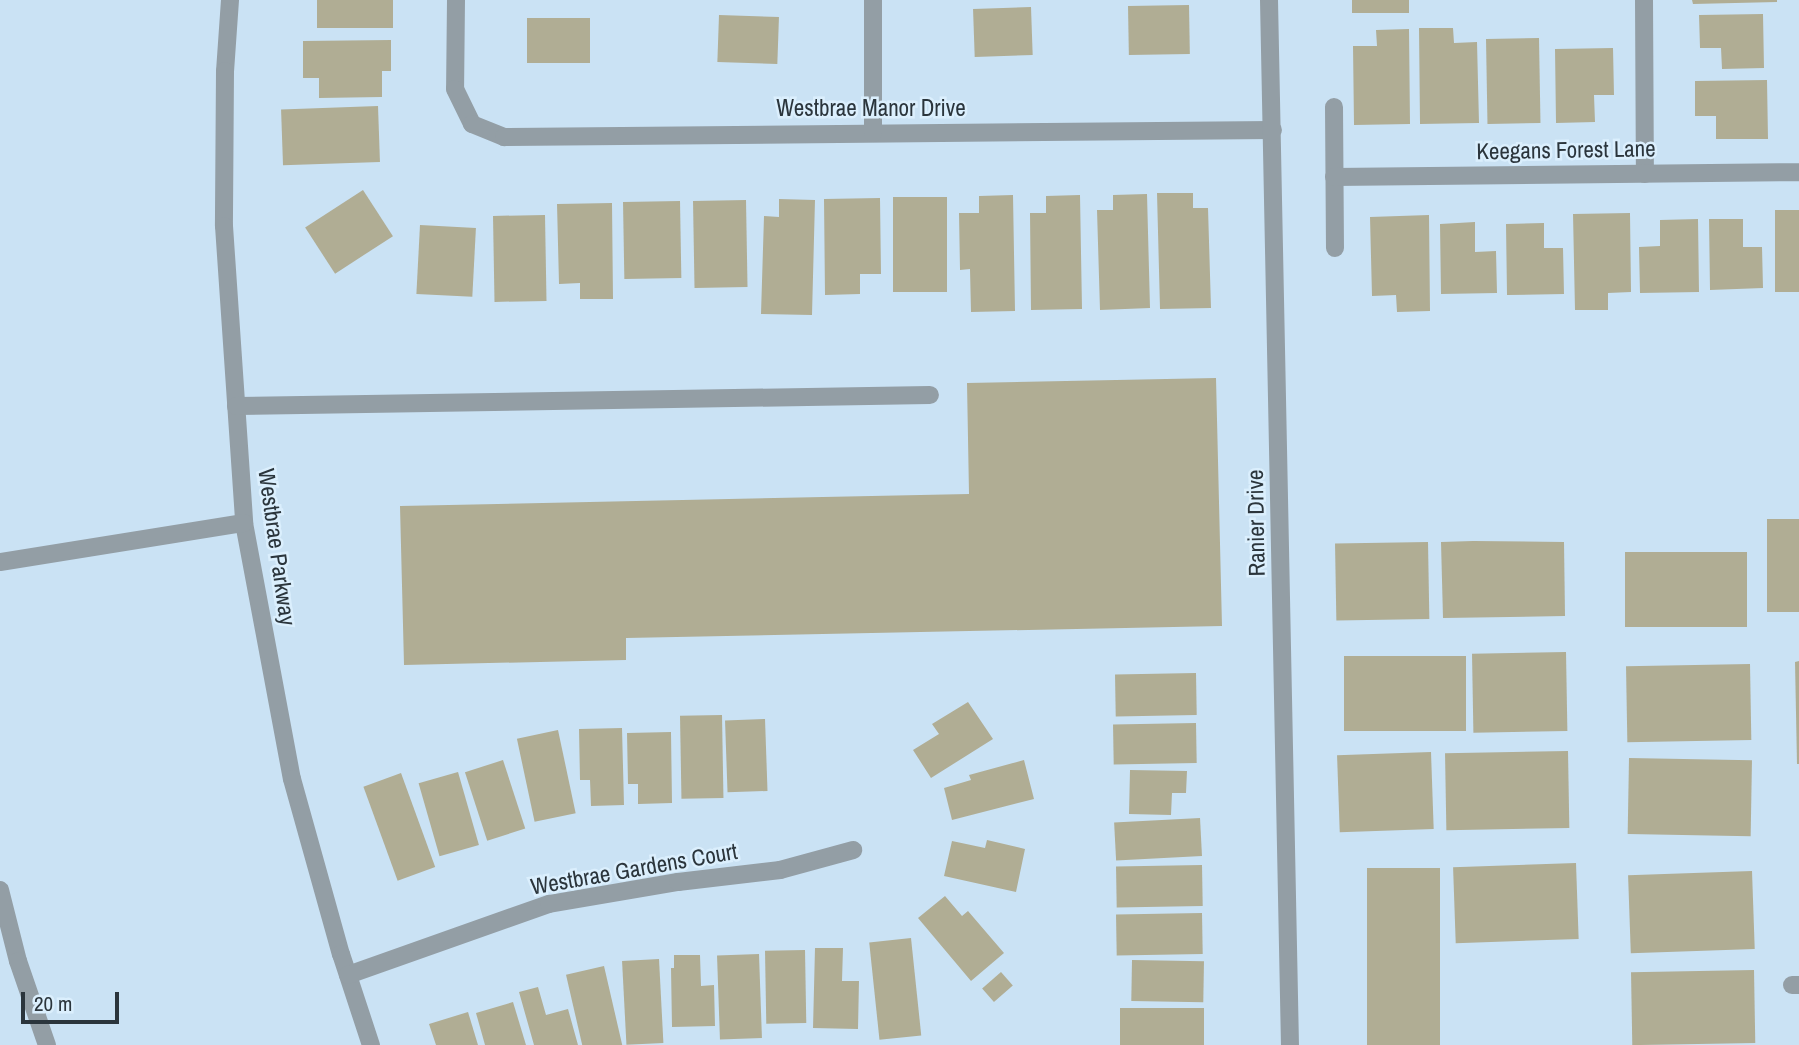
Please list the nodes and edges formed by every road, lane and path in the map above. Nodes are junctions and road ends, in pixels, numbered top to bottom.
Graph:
1 (230, 0) edge
2 (456, 0) edge
3 (873, 0) edge
4 (1269, 0) edge
5 (1644, 0) edge
6 (1334, 107) dead end
7 (1273, 130) junction
8 (873, 133) junction
9 (1799, 172) edge
10 (1645, 174) junction
11 (1334, 177) junction
12 (1335, 248) dead end
13 (930, 395) dead end
14 (236, 406) junction
15 (244, 523) junction
16 (0, 562) edge
17 (853, 850) dead end
18 (0, 890) edge
19 (348, 975) junction
20 (47, 1045) edge
21 (371, 1045) edge
22 (1290, 1045) edge

1 - 14 street, Westbrae Parkway
2 - 8 street, Westbrae Manor Drive
3 - 8 street
4 - 7 street, Ranier Drive
5 - 10 street
6 - 11 street
7 - 8 street, Westbrae Manor Drive
7 - 22 street, Ranier Drive
9 - 10 street, Keegans Forest Lane
10 - 11 street, Keegans Forest Lane
11 - 12 street
13 - 14 street
14 - 15 street, Westbrae Parkway
15 - 16 street
15 - 19 street, Westbrae Parkway
17 - 19 street, Westbrae Gardens Court
18 - 20 street
19 - 21 street, Westbrae Parkway

